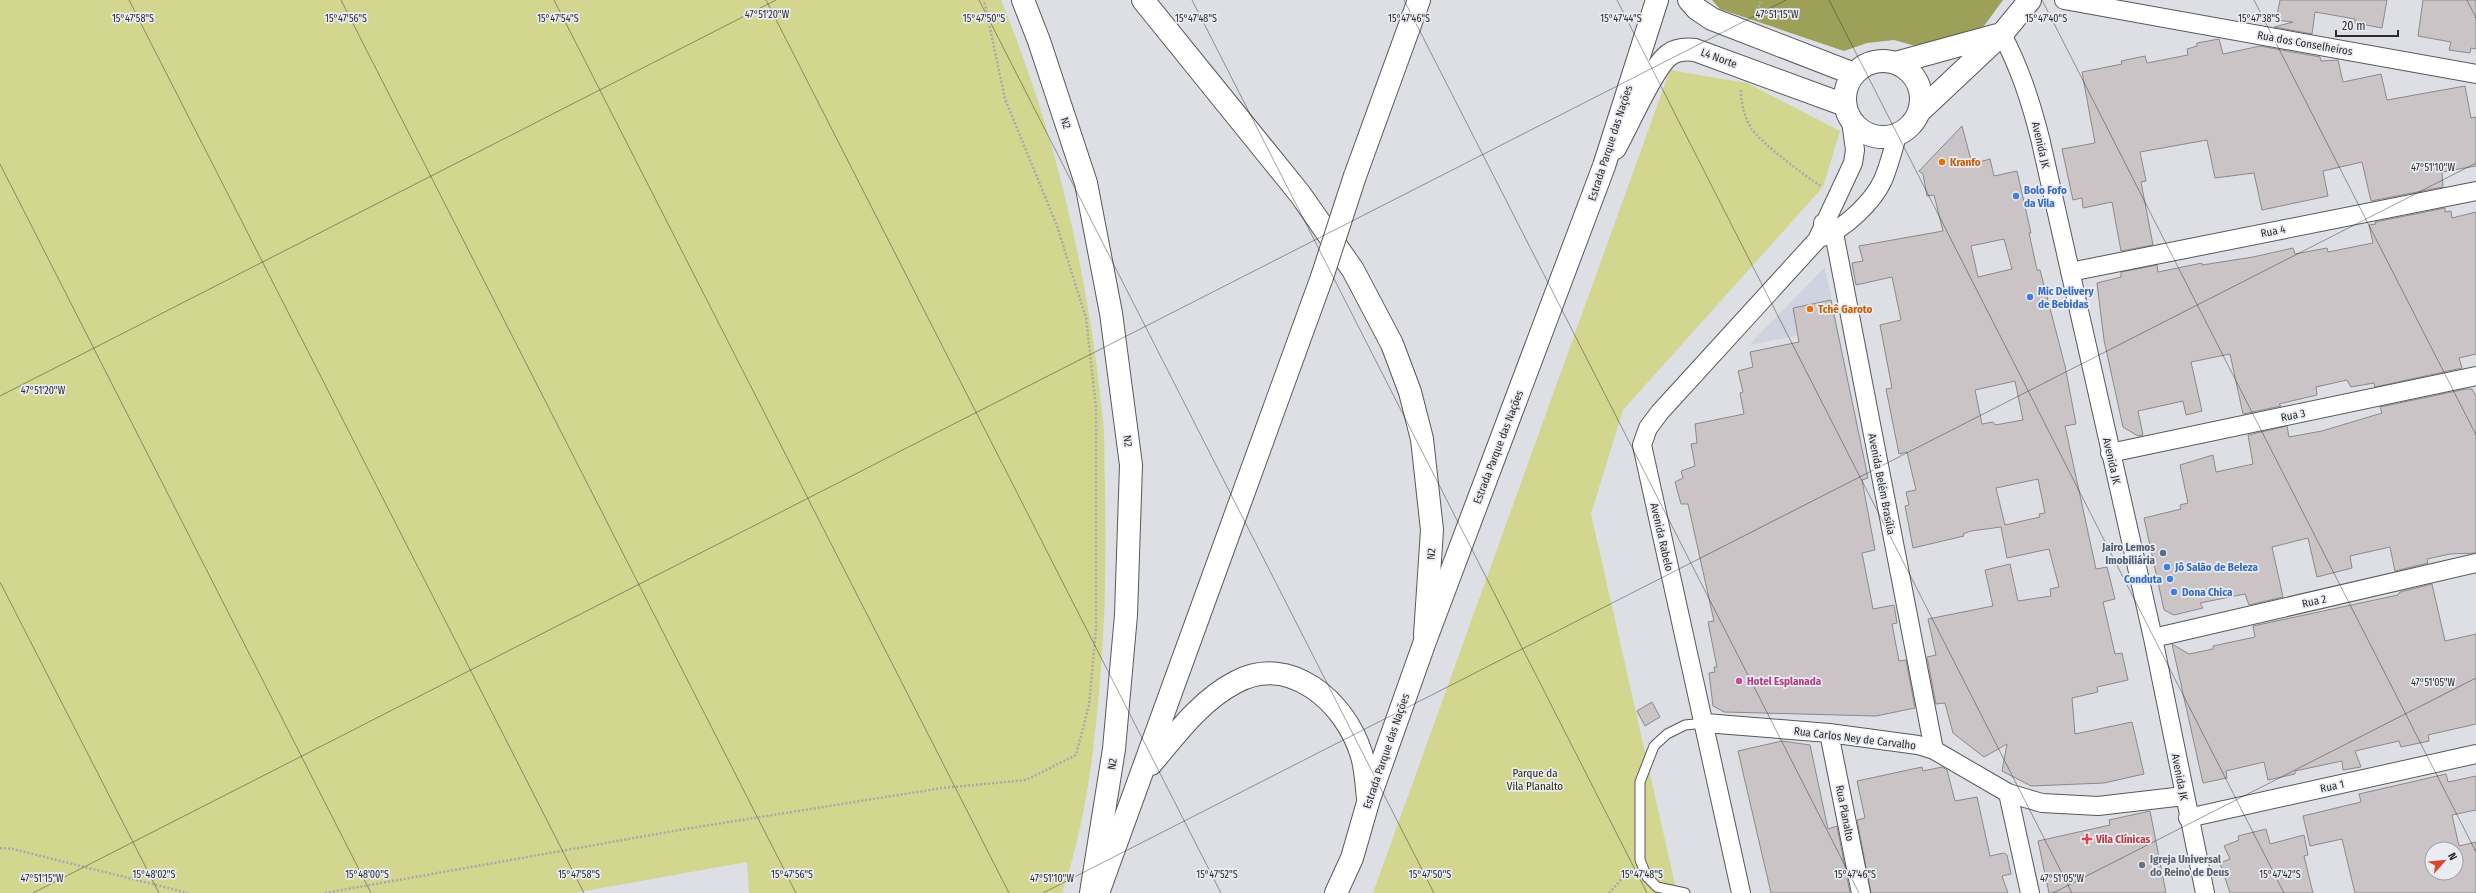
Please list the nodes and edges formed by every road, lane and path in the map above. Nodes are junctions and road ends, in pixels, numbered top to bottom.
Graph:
1 (984, 0) edge
2 (1023, 0) edge
3 (1143, 0) edge
4 (1419, 0) edge
5 (1657, 0) edge
6 (1689, 0) edge
7 (2030, 0) edge
8 (2064, 0) edge
9 (2002, 34) junction
10 (1895, 63) junction
11 (1739, 65) junction
12 (1854, 74) junction
13 (2476, 74) edge
14 (1920, 112) junction
15 (1848, 113) junction
16 (1897, 136) junction
17 (1604, 166) junction
18 (2476, 191) edge
19 (1836, 196) junction
20 (1829, 228) junction
21 (2070, 272) junction
22 (2476, 376) edge
23 (2110, 453) junction
24 (2476, 562) edge
25 (2153, 638) junction
26 (1424, 644) junction
27 (1705, 723) junction
28 (1829, 734) junction
29 (1934, 750) junction
30 (2476, 754) edge
31 (1141, 777) junction
32 (2008, 793) junction
33 (2184, 796) junction
34 (1369, 799) junction
35 (2188, 818) junction
36 (0, 848) edge
37 (1640, 860) junction
38 (188, 893) edge
39 (325, 893) edge
40 (1091, 893) edge
41 (1098, 893) edge
42 (1336, 893) edge
43 (1609, 893) edge
44 (1685, 893) edge
45 (1741, 893) edge
46 (1861, 893) edge
47 (2030, 893) edge
48 (2205, 893) edge

1 - 39 path
2 - 40 main road, N2
3 - 26 main road, N2
4 - 31 main road, bridge
5 - 17 main road, Estrada Parque das Nações
6 - 12 main road
7 - 9 main road
8 - 13 street, Rua dos Conselheiros
9 - 10 main road
9 - 14 main road
9 - 21 street, Avenida JK
10 - 12 main road
10 - 14 main road
11 - 15 main road, L4 Norte
11 - 17 main road, L4 Norte
11 - 19 path
12 - 15 main road
14 - 16 main road
15 - 16 main road
15 - 19 street
16 - 20 street
17 - 26 main road, Estrada Parque das Nações
18 - 21 street, Rua 4
19 - 20 street
20 - 27 street, Avenida Rabelo
20 - 29 street, Avenida Belém Brasília
21 - 23 street, Avenida JK
22 - 23 street, Rua 3
23 - 25 street, Avenida JK
24 - 25 street, Rua 2
25 - 33 street, Avenida JK
26 - 34 main road, Estrada Parque das Nações
27 - 28 street, Rua Carlos Ney de Carvalho
27 - 37 lane
27 - 45 street, Avenida Rabelo
28 - 29 street, Rua Carlos Ney de Carvalho
28 - 46 street, Rua Planalto
29 - 32 street, Rua Carlos Ney de Carvalho
30 - 35 street, Rua 1
31 - 34 main road
31 - 41 main road
32 - 33 street, Rua Carlos Ney de Carvalho
32 - 47 street
33 - 35 street, Avenida JK
34 - 42 main road, Estrada Parque das Nações
35 - 48 street, Avenida JK
36 - 38 path
37 - 43 path
37 - 44 lane

